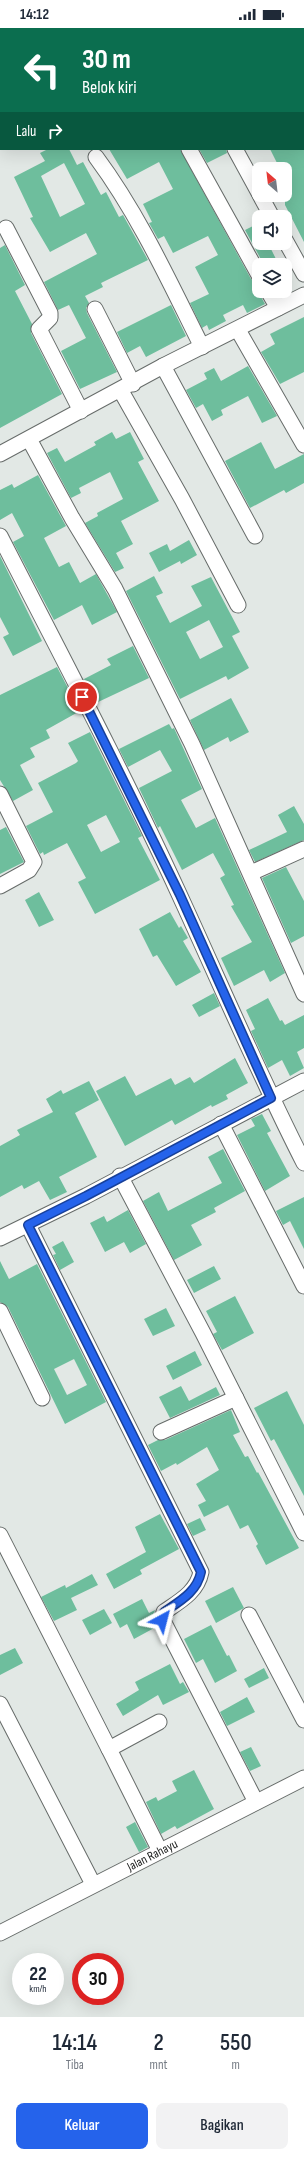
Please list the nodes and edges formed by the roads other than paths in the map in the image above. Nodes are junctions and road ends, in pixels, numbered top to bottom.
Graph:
1 (189, 150) edge
2 (236, 150) edge
3 (96, 157) dead end
4 (252, 180) edge
5 (6, 228) dead end
6 (291, 250) edge
7 (252, 263) edge
8 (304, 274) edge
9 (304, 295) edge
10 (272, 298) edge
11 (95, 308) dead end
12 (278, 308) junction
13 (238, 330) junction
14 (202, 347) junction
15 (163, 366) junction
16 (127, 387) junction
17 (81, 411) junction
18 (29, 439) junction
19 (304, 445) edge
20 (0, 454) edge
21 (0, 536) edge
22 (255, 536) dead end
23 (238, 605) dead end
24 (0, 794) edge
25 (304, 849) edge
26 (252, 873) junction
27 (0, 886) edge
28 (304, 994) edge
29 (304, 1081) edge
30 (271, 1098) junction
31 (221, 1124) junction
32 (304, 1163) edge
33 (120, 1176) junction
34 (28, 1225) junction
35 (0, 1238) edge
36 (304, 1286) edge
37 (0, 1311) edge
38 (42, 1398) dead end
39 (236, 1398) junction
40 (161, 1432) dead end
41 (304, 1533) edge
42 (0, 1535) edge
43 (250, 1615) dead end
44 (0, 1704) edge
45 (304, 1720) edge
46 (159, 1722) dead end
47 (109, 1749) junction
48 (304, 1778) edge
49 (256, 1802) junction
50 (160, 1852) junction
51 (93, 1884) junction
52 (0, 1934) edge

1 - 7 street
2 - 4 street
3 - 14 street
5 - 17 street
6 - 8 street
9 - 12 street
10 - 12 street
11 - 16 street
12 - 13 street
13 - 14 street
13 - 19 street
14 - 15 street
15 - 16 street
15 - 22 street
16 - 17 street
16 - 23 street
17 - 18 street
18 - 20 street
18 - 26 street
21 - 30 street
24 - 27 street
25 - 26 street
26 - 28 street
29 - 30 street
30 - 31 street
30 - 32 street
31 - 33 street
31 - 36 street
33 - 34 street
33 - 39 street
34 - 35 street
34 - 49 street
37 - 38 street
39 - 40 street
39 - 41 street
42 - 47 street
43 - 45 street
44 - 51 street
46 - 47 street
47 - 50 street
48 - 49 street, Jalan Rahayu
49 - 50 street, Jalan Rahayu
50 - 51 street, Jalan Rahayu
51 - 52 street, Jalan Rahayu

